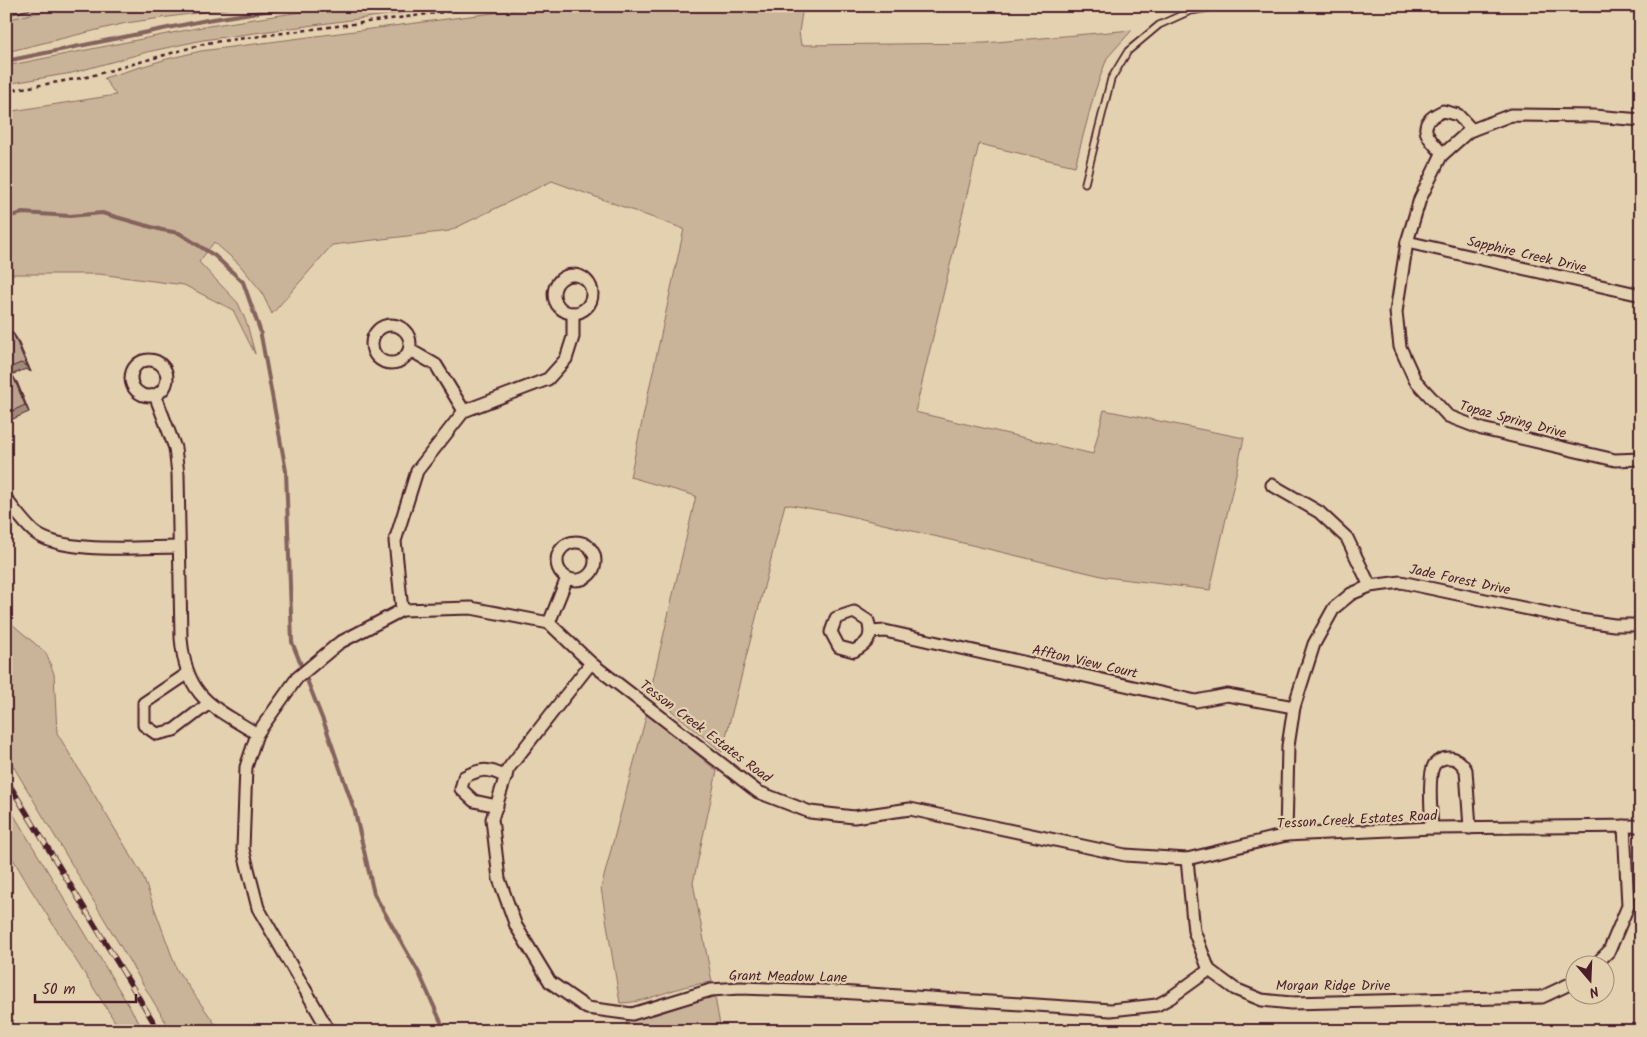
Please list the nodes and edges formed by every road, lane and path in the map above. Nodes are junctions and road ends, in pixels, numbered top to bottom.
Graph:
1 (28, 6) edge
2 (490, 6) edge
3 (1301, 6) edge
4 (1541, 6) edge
5 (1641, 10) edge
6 (6, 11) edge
7 (6, 91) edge
8 (1641, 120) edge
9 (1472, 130) junction
10 (1443, 154) junction
11 (1085, 183) dead end
12 (1407, 242) junction
13 (1641, 295) edge
14 (573, 313) dead end
15 (410, 350) dead end
16 (155, 395) dead end
17 (464, 411) junction
18 (1641, 459) edge
19 (1272, 486) dead end
20 (6, 498) edge
21 (178, 547) junction
22 (567, 578) dead end
23 (1370, 586) junction
24 (402, 610) junction
25 (549, 623) junction
26 (1641, 625) edge
27 (871, 632) dead end
28 (591, 663) junction
29 (187, 674) junction
30 (208, 704) junction
31 (1294, 707) junction
32 (257, 734) junction
33 (506, 777) junction
34 (496, 806) junction
35 (1624, 826) junction
36 (1641, 826) edge
37 (1432, 828) junction
38 (1470, 828) junction
39 (1286, 835) junction
40 (1187, 859) junction
41 (1606, 954) edge
42 (1209, 970) junction
43 (1564, 987) edge
44 (329, 1031) edge

1 - 6 lane
2 - 7 path
3 - 11 lane
4 - 5 lane
8 - 9 street
9 - 10 street
9 - 10 street
10 - 12 street, Topaz Spring Drive
12 - 13 street, Sapphire Creek Drive
12 - 18 street, Topaz Spring Drive
14 - 17 street
15 - 17 street
16 - 21 street
17 - 24 street
19 - 23 street
20 - 21 street
21 - 29 street
22 - 25 street
23 - 26 street, Jade Forest Drive
23 - 31 street, Jade Forest Drive
24 - 25 street
24 - 32 street
25 - 28 street, Tesson Creek Estates Road
27 - 31 street, Affton View Court
28 - 33 street, Grant Meadow Lane
28 - 40 street, Tesson Creek Estates Road
29 - 30 street
29 - 30 street
30 - 32 street
31 - 39 street, Jade Forest Drive
32 - 44 street
33 - 34 street, Grant Meadow Lane
33 - 34 street
34 - 42 street, Grant Meadow Lane
35 - 36 street, Tesson Creek Estates Road
35 - 38 street, Tesson Creek Estates Road
35 - 41 street
37 - 38 street, Tesson Creek Estates Road
37 - 38 street
37 - 39 street, Tesson Creek Estates Road
39 - 40 street, Tesson Creek Estates Road
40 - 42 street
42 - 43 street, Morgan Ridge Drive

